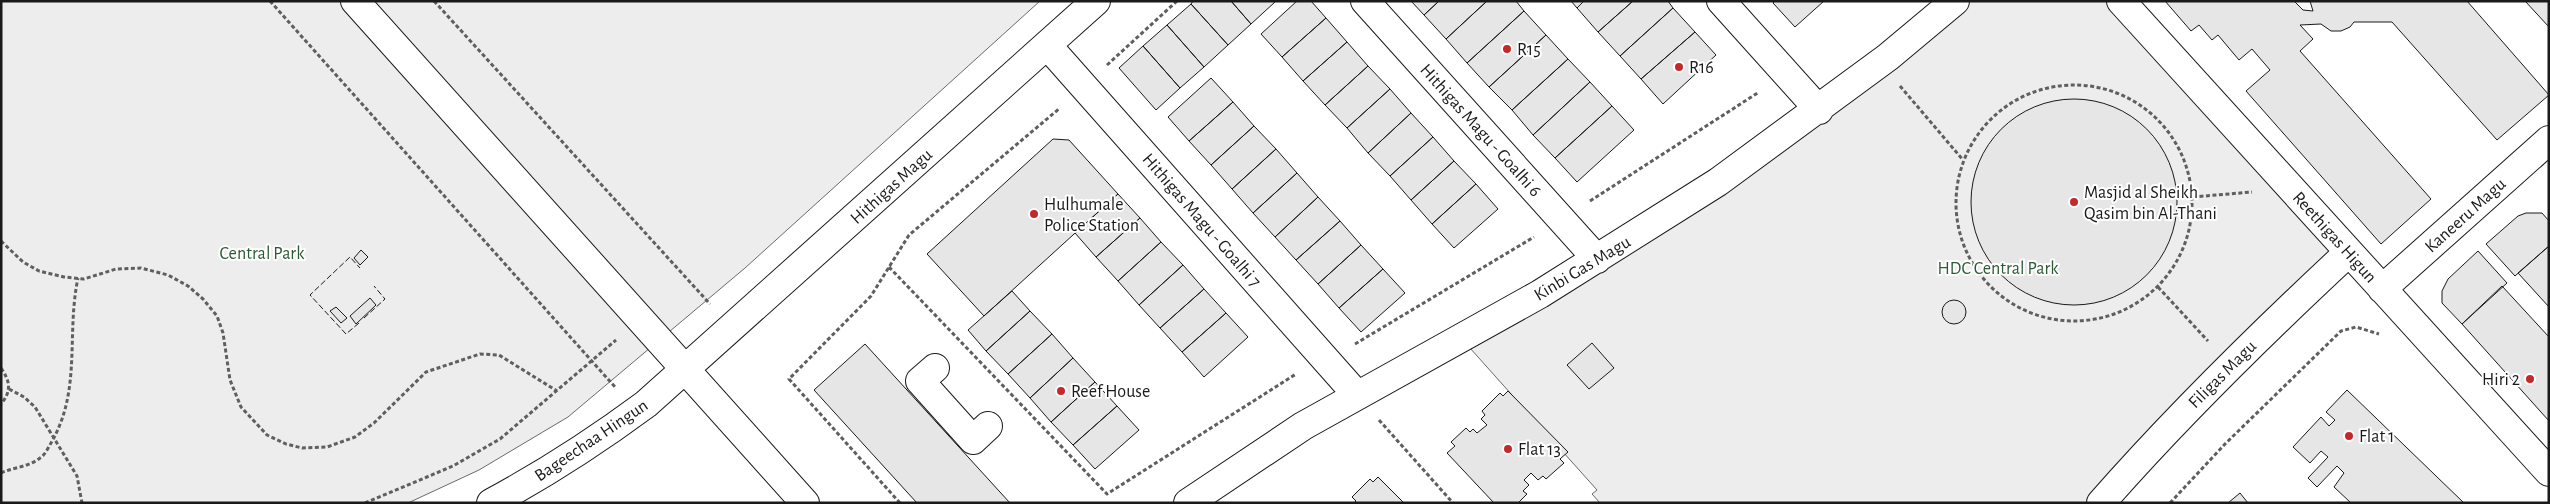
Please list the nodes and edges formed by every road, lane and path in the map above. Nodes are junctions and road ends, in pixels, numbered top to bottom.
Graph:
1 (270, 1) edge
2 (355, 1) edge
3 (434, 1) edge
4 (1096, 1) edge
5 (1177, 1) edge
6 (1365, 1) edge
7 (1721, 1) edge
8 (1955, 1) edge
9 (2122, 1) edge
10 (1047, 45) junction
11 (1880, 62) junction
12 (1114, 72) dead end
13 (1766, 87) dead end
14 (1064, 105) dead end
15 (1819, 110) junction
16 (2545, 152) edge
17 (1963, 160) junction
18 (2291, 189) junction
19 (2193, 197) junction
20 (1591, 201) dead end
21 (1539, 234) dead end
22 (1, 241) edge
23 (2349, 252) junction
24 (1597, 259) junction
25 (889, 268) junction
26 (78, 278) junction
27 (2158, 287) junction
28 (2382, 289) junction
29 (2404, 313) junction
30 (640, 320) junction
31 (732, 329) junction
32 (1348, 337) dead end
33 (592, 361) junction
34 (2230, 365) junction
35 (1, 368) edge
36 (935, 368) dead end
37 (686, 371) junction
38 (1298, 372) dead end
39 (9, 389) junction
40 (557, 391) junction
41 (1357, 395) junction
42 (1, 404) edge
43 (637, 411) junction
44 (988, 426) dead end
45 (54, 438) junction
46 (2549, 472) edge
47 (1, 473) edge
48 (82, 503) edge
49 (365, 503) edge
50 (491, 503) edge
51 (805, 503) edge
52 (900, 503) edge
53 (1188, 503) edge
54 (1452, 503) edge
55 (2101, 503) edge
56 (2170, 503) edge

1 - 33 path
2 - 30 street
3 - 31 path
4 - 10 street, Hithigas Magu
5 - 12 path
6 - 24 street, Hithigas Magu - Goalhi 6
7 - 15 street
8 - 11 street, Kinbi Gas Magu
9 - 18 street, Reethigas Higun
10 - 31 street, Hithigas Magu
10 - 41 street, Hithigas Magu - Goalhi 7
11 - 15 street, Kinbi Gas Magu
11 - 17 path
13 - 20 path
14 - 25 path
15 - 24 street, Kinbi Gas Magu
16 - 28 street, Kaneeru Magu
17 - 19 path
17 - 27 path
18 - 19 path
18 - 23 street, Reethigas Higun
19 - 27 path
21 - 32 path
22 - 26 path
23 - 28 street, Reethigas Higun
23 - 34 street, Filigas Magu
24 - 41 street, Kinbi Gas Magu
25 - 38 path
25 - 52 path
26 - 40 path
26 - 45 path
27 - 34 path
28 - 29 street, Reethigas Higun
29 - 46 street, Reethigas Higun
29 - 56 path
30 - 33 path
30 - 37 street
31 - 37 street, Hithigas Magu
33 - 40 path
33 - 43 path
34 - 55 street, Filigas Magu
35 - 39 path
36 - 44 street
37 - 43 street, Bageechaa Hingun
37 - 51 street
39 - 42 path
39 - 45 path
40 - 49 path
41 - 53 street, Kinbi Gas Magu
41 - 54 path
43 - 50 street, Bageechaa Hingun
45 - 47 path
45 - 48 path

